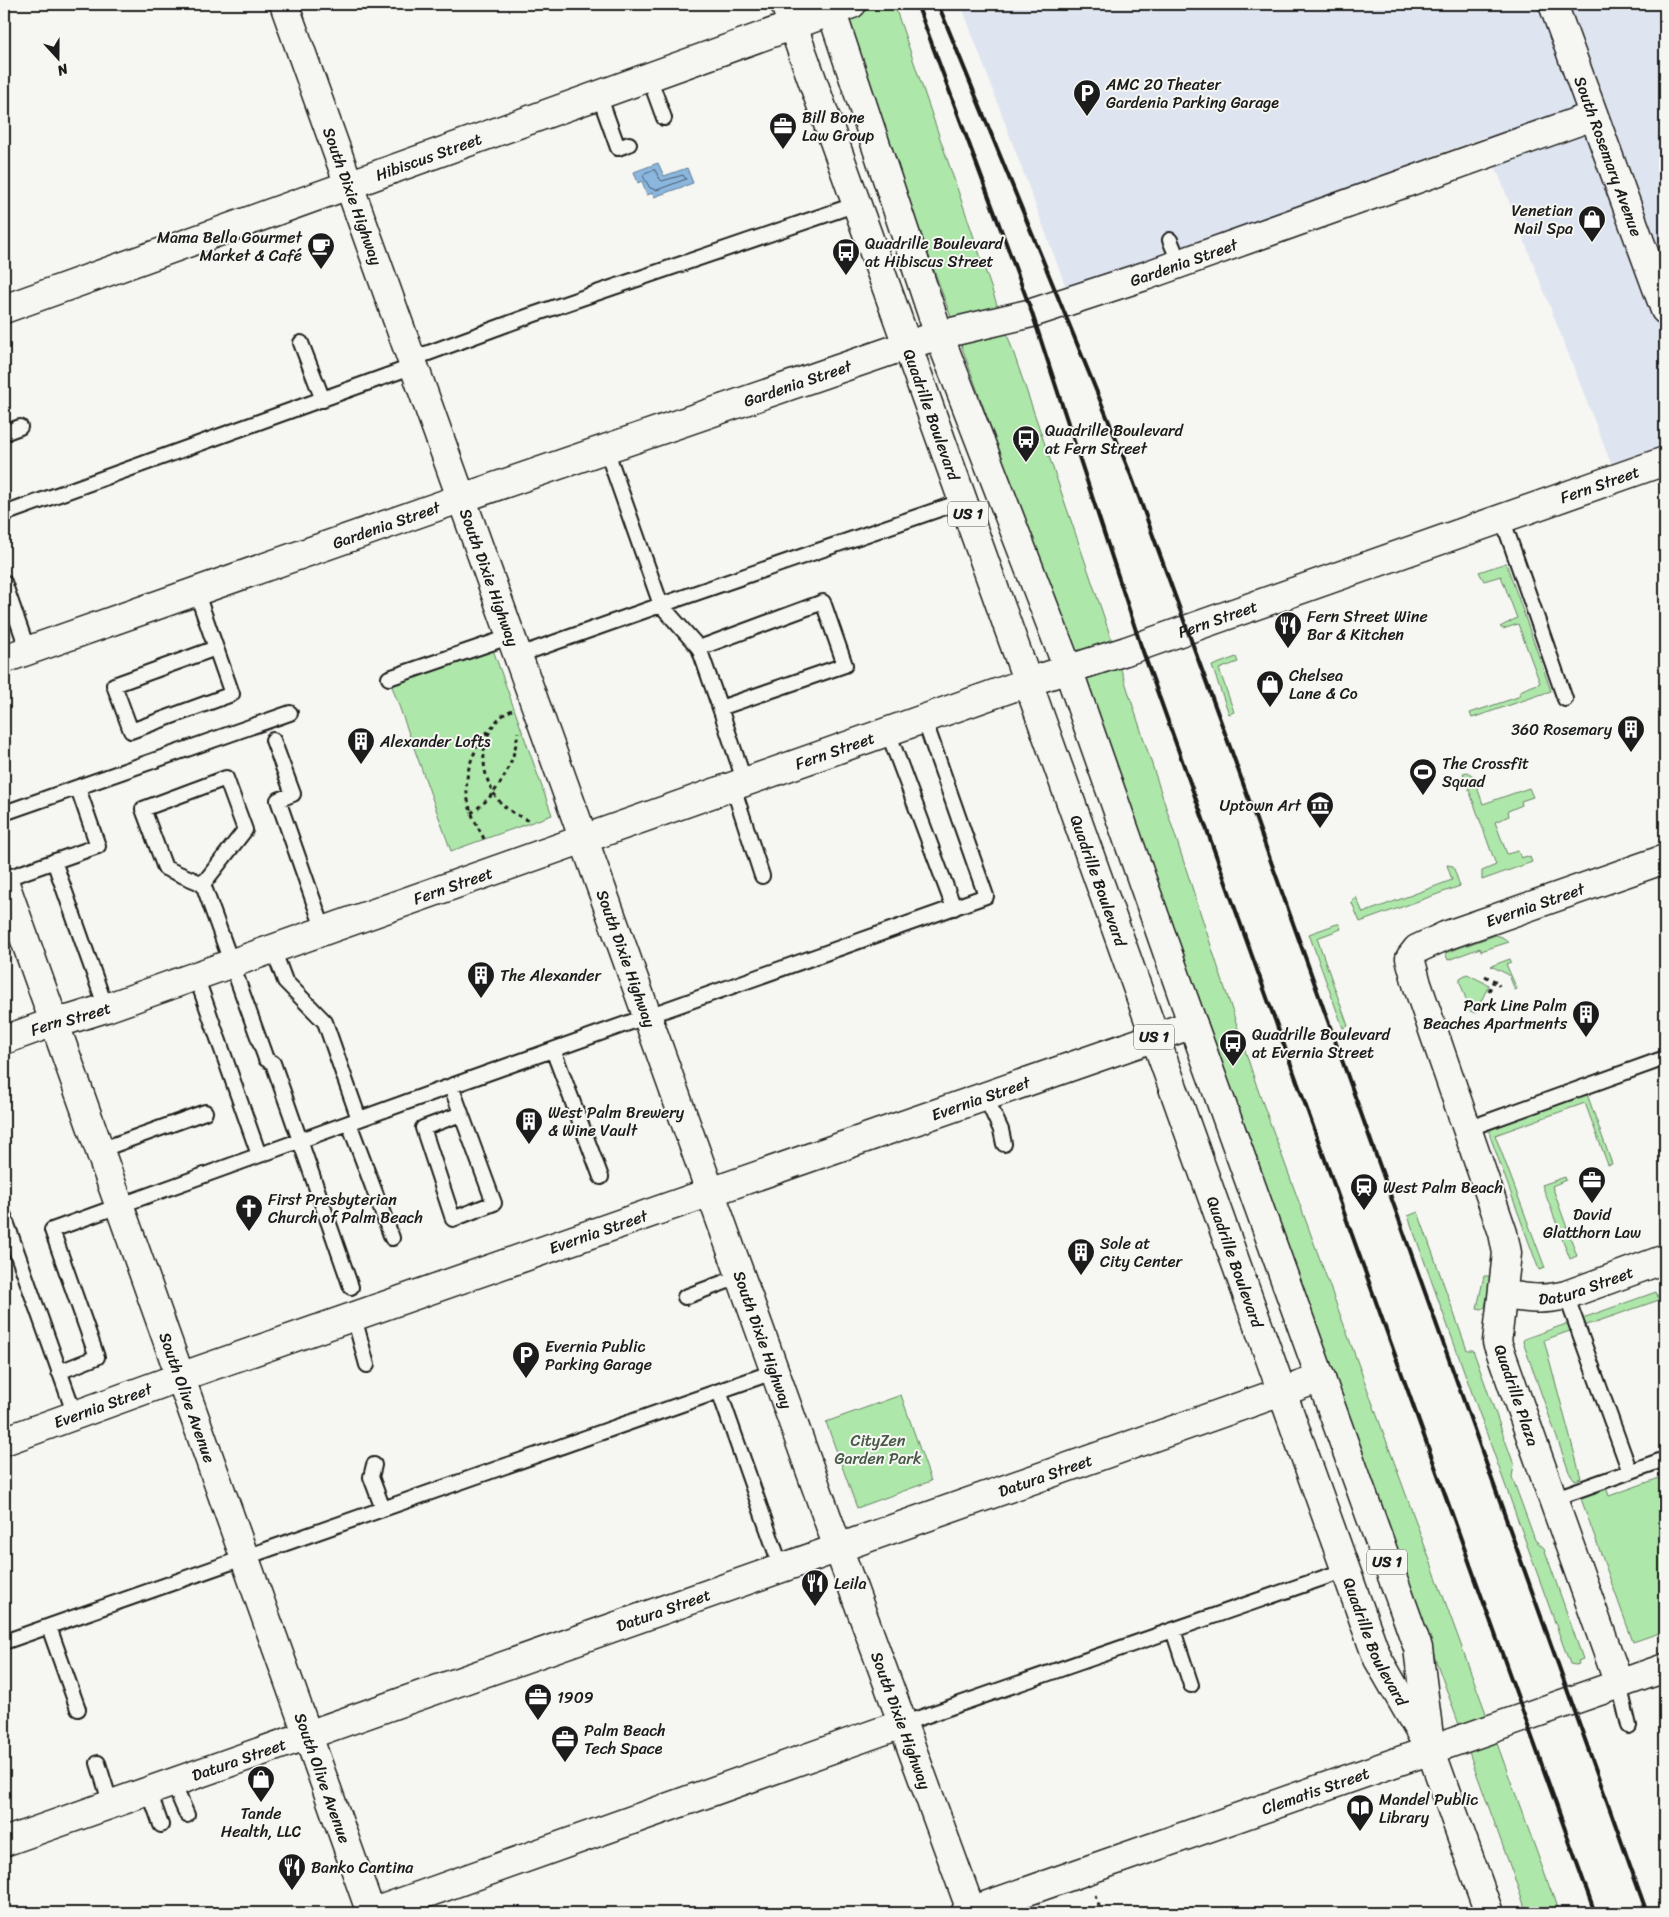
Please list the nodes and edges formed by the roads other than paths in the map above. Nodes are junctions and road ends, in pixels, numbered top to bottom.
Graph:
1 (284, 4) edge
2 (1553, 4) edge
3 (837, 6) edge
4 (789, 14) edge
5 (649, 77) junction
6 (599, 95) junction
7 (1593, 116) junction
8 (664, 118) dead end
9 (629, 144) dead end
10 (348, 185) junction
11 (857, 204) junction
12 (4, 309) edge
13 (1665, 310) edge
14 (939, 335) junction
15 (301, 343) dead end
16 (908, 345) junction
17 (413, 363) junction
18 (322, 400) junction
19 (20, 427) dead end
20 (4, 434) edge
21 (606, 449) junction
22 (1665, 460) edge
23 (462, 499) junction
24 (963, 500) junction
25 (4, 514) edge
26 (1502, 518) junction
27 (4, 582) edge
28 (196, 591) junction
29 (661, 605) junction
30 (515, 646) junction
31 (216, 648) junction
32 (699, 648) junction
33 (16, 655) edge
34 (1068, 669) junction
35 (389, 678) dead end
36 (1028, 682) junction
37 (1565, 699) dead end
38 (720, 708) junction
39 (290, 713) dead end
40 (924, 720) junction
41 (888, 732) junction
42 (273, 740) dead end
43 (739, 785) junction
44 (78, 788) junction
45 (4, 813) edge
46 (585, 840) junction
47 (1665, 859) edge
48 (54, 861) junction
49 (762, 876) dead end
50 (4, 880) edge
51 (203, 884) junction
52 (954, 908) junction
53 (324, 931) junction
54 (273, 949) junction
55 (1410, 958) joint
56 (233, 963) junction
57 (196, 976) junction
58 (106, 1008) junction
59 (648, 1016) junction
60 (54, 1022) junction
61 (1193, 1024) junction
62 (1154, 1038) junction
63 (4, 1040) edge
64 (553, 1050) junction
65 (1665, 1058) edge
66 (451, 1086) junction
67 (985, 1096) junction
68 (205, 1112) dead end
69 (461, 1114) junction
70 (354, 1121) junction
71 (1467, 1129) junction
72 (299, 1140) junction
73 (1004, 1144) dead end
74 (100, 1150) junction
75 (259, 1155) junction
76 (601, 1177) dead end
77 (711, 1192) junction
78 (119, 1206) junction
79 (4, 1216) edge
80 (392, 1238) dead end
81 (1665, 1259) edge
82 (741, 1276) junction
83 (351, 1287) dead end
84 (1504, 1294) junction
85 (1566, 1295) junction
86 (685, 1298) dead end
87 (354, 1317) junction
88 (367, 1365) dead end
89 (776, 1371) junction
90 (59, 1372) junction
91 (180, 1377) junction
92 (1321, 1378) junction
93 (719, 1390) junction
94 (1282, 1392) junction
95 (75, 1415) junction
96 (4, 1441) edge
97 (1665, 1460) edge
98 (374, 1465) dead end
99 (1630, 1472) junction
100 (1553, 1499) junction
101 (382, 1509) junction
102 (839, 1549) junction
103 (245, 1557) junction
104 (782, 1570) junction
105 (1346, 1570) junction
106 (49, 1626) junction
107 (1173, 1630) junction
108 (4, 1642) edge
109 (1665, 1668) edge
110 (1619, 1684) junction
111 (1191, 1685) dead end
112 (78, 1709) dead end
113 (902, 1724) junction
114 (1629, 1726) dead end
115 (307, 1736) junction
116 (1431, 1751) junction
117 (98, 1763) dead end
118 (161, 1787) junction
119 (111, 1805) junction
120 (187, 1815) dead end
121 (161, 1824) dead end
122 (4, 1842) edge
123 (371, 1913) edge
124 (969, 1913) edge
125 (1489, 1913) edge

1 - 10 street, South Dixie Highway
2 - 7 street, South Rosemary Avenue
3 - 4 street, Hibiscus Street
3 - 14 street, Quadrille Boulevard / US 1
4 - 5 street, Hibiscus Street
4 - 11 street, Quadrille Boulevard / US 1
5 - 6 street, Hibiscus Street
5 - 8 lane
6 - 9 lane
6 - 10 street, Hibiscus Street
7 - 13 street, South Rosemary Avenue
7 - 14 street, Gardenia Street
10 - 12 street, Hibiscus Street
10 - 17 street, South Dixie Highway
11 - 16 street, Quadrille Boulevard / US 1
11 - 17 lane
14 - 16 street, Gardenia Street
14 - 34 street, Quadrille Boulevard / US 1
15 - 18 lane
16 - 21 street, Gardenia Street
16 - 24 street, Quadrille Boulevard / US 1
17 - 18 lane
17 - 23 street, South Dixie Highway
18 - 25 lane
19 - 20 lane
21 - 23 street, Gardenia Street
21 - 29 lane
22 - 26 street, Fern Street
23 - 28 street, Gardenia Street
23 - 30 street, South Dixie Highway
24 - 29 lane
24 - 36 street, Quadrille Boulevard / US 1
26 - 34 street, Fern Street
26 - 37 lane
27 - 33 lane
28 - 31 lane
28 - 33 street, Gardenia Street
29 - 30 lane
29 - 32 lane
30 - 35 lane
30 - 46 street, South Dixie Highway
31 - 31 lane
32 - 38 lane
32 - 38 lane
34 - 36 street, Fern Street
34 - 61 street, Quadrille Boulevard / US 1
36 - 40 street, Fern Street
36 - 62 street, Quadrille Boulevard / US 1
38 - 43 lane
39 - 44 lane
40 - 41 street, Fern Street
40 - 52 lane
41 - 43 street, Fern Street
41 - 52 lane
42 - 53 lane
43 - 46 street, Fern Street
43 - 49 lane
44 - 45 lane
44 - 48 lane
46 - 53 street, Fern Street
46 - 59 street, South Dixie Highway
47 - 55 street, Evernia Street
48 - 50 lane
48 - 58 lane
50 - 60 street, South Olive Avenue
51 - 51 lane
51 - 56 lane
52 - 59 lane
53 - 54 street, Fern Street
54 - 56 street, Fern Street
54 - 70 lane
55 - 71 street, Quadrille Plaza
56 - 57 street, Fern Street
56 - 72 lane
57 - 58 street, Fern Street
57 - 75 lane
58 - 60 street, Fern Street
59 - 64 lane
59 - 77 street, South Dixie Highway
60 - 63 street, Fern Street
60 - 74 street, South Olive Avenue
61 - 62 street, Evernia Street
61 - 92 street, Quadrille Boulevard / US 1
62 - 67 street, Evernia Street
62 - 94 street, Quadrille Boulevard / US 1
64 - 66 lane
64 - 76 lane
65 - 71 lane
66 - 69 lane
66 - 70 lane
67 - 73 lane
67 - 77 street, Evernia Street
68 - 74 lane
69 - 69 lane
70 - 72 lane
70 - 80 lane
71 - 84 street, Quadrille Plaza
72 - 75 lane
72 - 83 lane
74 - 78 street, South Olive Avenue
75 - 78 lane
77 - 82 street, South Dixie Highway
77 - 87 street, Evernia Street
78 - 90 lane
78 - 91 street, South Olive Avenue
79 - 90 lane
81 - 85 street, Datura Street
82 - 86 lane
82 - 89 street, South Dixie Highway
84 - 85 street, Datura Street
84 - 100 street, Quadrille Plaza
85 - 99 lane
87 - 88 lane
87 - 91 street, Evernia Street
89 - 93 lane
89 - 102 street, South Dixie Highway
90 - 95 lane
91 - 95 street, Evernia Street
91 - 103 street, South Olive Avenue
92 - 94 street, Datura Street
92 - 116 street, Quadrille Boulevard / US 1
93 - 101 lane
93 - 104 lane
94 - 102 street, Datura Street
94 - 105 street, Quadrille Boulevard / US 1
95 - 96 street, Evernia Street
97 - 99 lane
98 - 101 lane
99 - 100 lane
100 - 110 street, Quadrille Plaza
101 - 103 lane
102 - 104 street, Datura Street
102 - 113 street, South Dixie Highway
103 - 106 lane
103 - 115 street, South Olive Avenue
104 - 115 street, Datura Street
105 - 107 lane
105 - 116 street, Quadrille Boulevard / US 1
106 - 108 lane
106 - 112 lane
107 - 111 lane
107 - 113 lane
109 - 110 street, Clematis Street
110 - 114 lane
110 - 116 street, Clematis Street
113 - 123 street
113 - 124 street, South Dixie Highway
115 - 118 street, Datura Street
115 - 123 street, South Olive Avenue
116 - 124 street, Clematis Street
116 - 125 street, Quadrille Boulevard / US 1
117 - 119 lane
118 - 119 street, Datura Street
118 - 120 lane
118 - 121 lane
119 - 122 street, Datura Street

